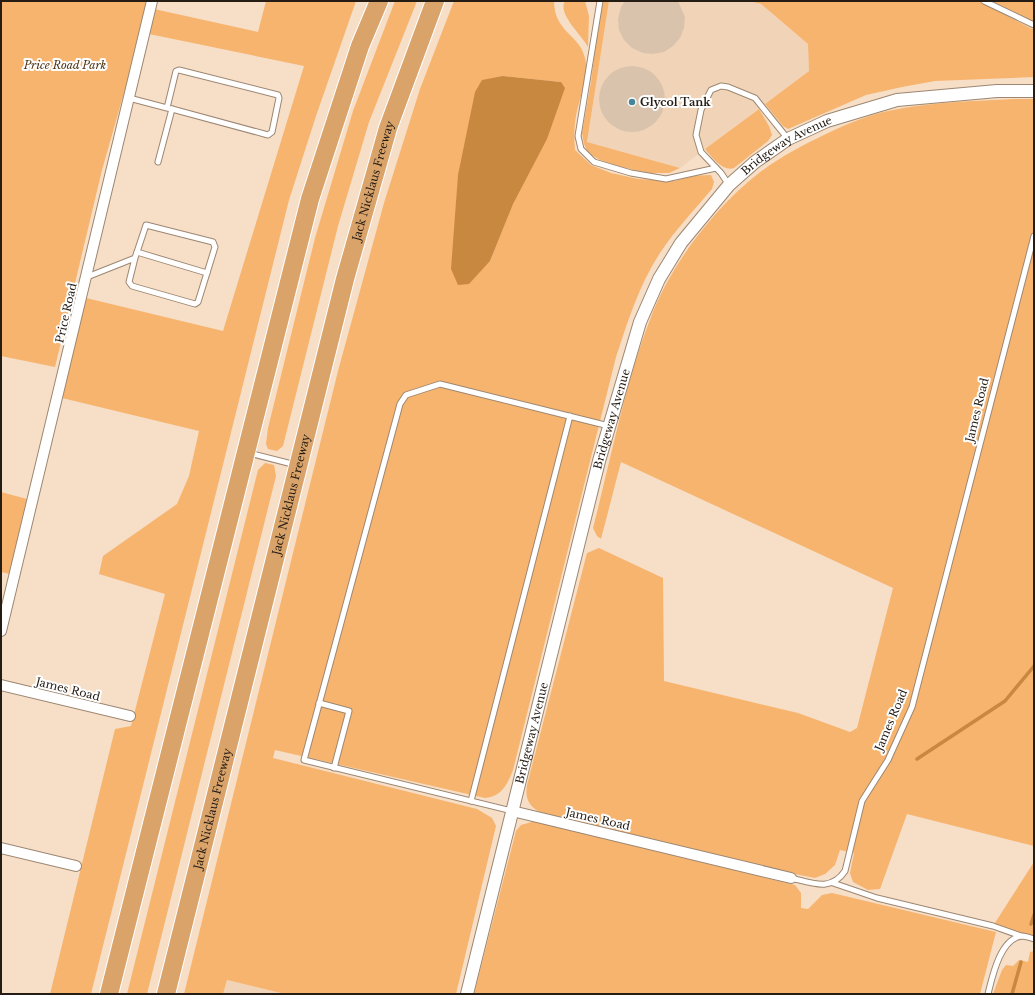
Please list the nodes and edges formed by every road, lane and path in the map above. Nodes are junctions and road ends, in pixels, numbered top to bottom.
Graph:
1 (152, 1) edge
2 (378, 1) edge
3 (435, 1) edge
4 (600, 1) edge
5 (984, 1) edge
6 (1034, 25) edge
7 (1034, 91) edge
8 (129, 98) junction
9 (169, 108) junction
10 (788, 139) junction
11 (158, 162) dead end
12 (716, 168) junction
13 (729, 185) junction
14 (1034, 236) edge
15 (137, 252) junction
16 (135, 258) junction
17 (207, 273) junction
18 (86, 277) junction
19 (570, 416) junction
20 (609, 426) junction
21 (246, 452) junction
22 (298, 465) junction
23 (1, 631) edge
24 (1, 685) edge
25 (319, 703) junction
26 (130, 716) dead end
27 (334, 768) junction
28 (471, 801) junction
29 (512, 811) junction
30 (1, 848) edge
31 (76, 866) dead end
32 (791, 878) joint
33 (833, 883) junction
34 (1022, 936) junction
35 (1034, 939) edge
36 (109, 994) edge
37 (166, 994) edge
38 (467, 994) edge
39 (988, 994) edge

1 - 8 street, Price Road
2 - 21 highway
3 - 22 highway, Jack Nicklaus Freeway
4 - 12 lane
5 - 6 lane
7 - 10 street, Bridgeway Avenue
8 - 9 lane
8 - 18 street, Price Road
9 - 9 lane
9 - 11 lane
10 - 12 lane
10 - 13 street, Bridgeway Avenue
12 - 13 lane
13 - 20 street, Bridgeway Avenue
14 - 33 lane, James Road
15 - 16 lane
15 - 17 lane
15 - 17 lane
16 - 17 lane
16 - 18 lane
18 - 23 street, Price Road
19 - 20 lane
19 - 25 lane
19 - 28 lane
20 - 29 street, Bridgeway Avenue
21 - 22 lane
21 - 36 highway
22 - 37 highway, Jack Nicklaus Freeway
24 - 26 street, James Road
25 - 27 lane
25 - 27 lane
27 - 28 lane
28 - 29 lane
29 - 32 street, James Road
29 - 38 street, Bridgeway Avenue
30 - 31 street
32 - 33 lane, James Road
33 - 34 lane
34 - 35 lane
34 - 39 lane

